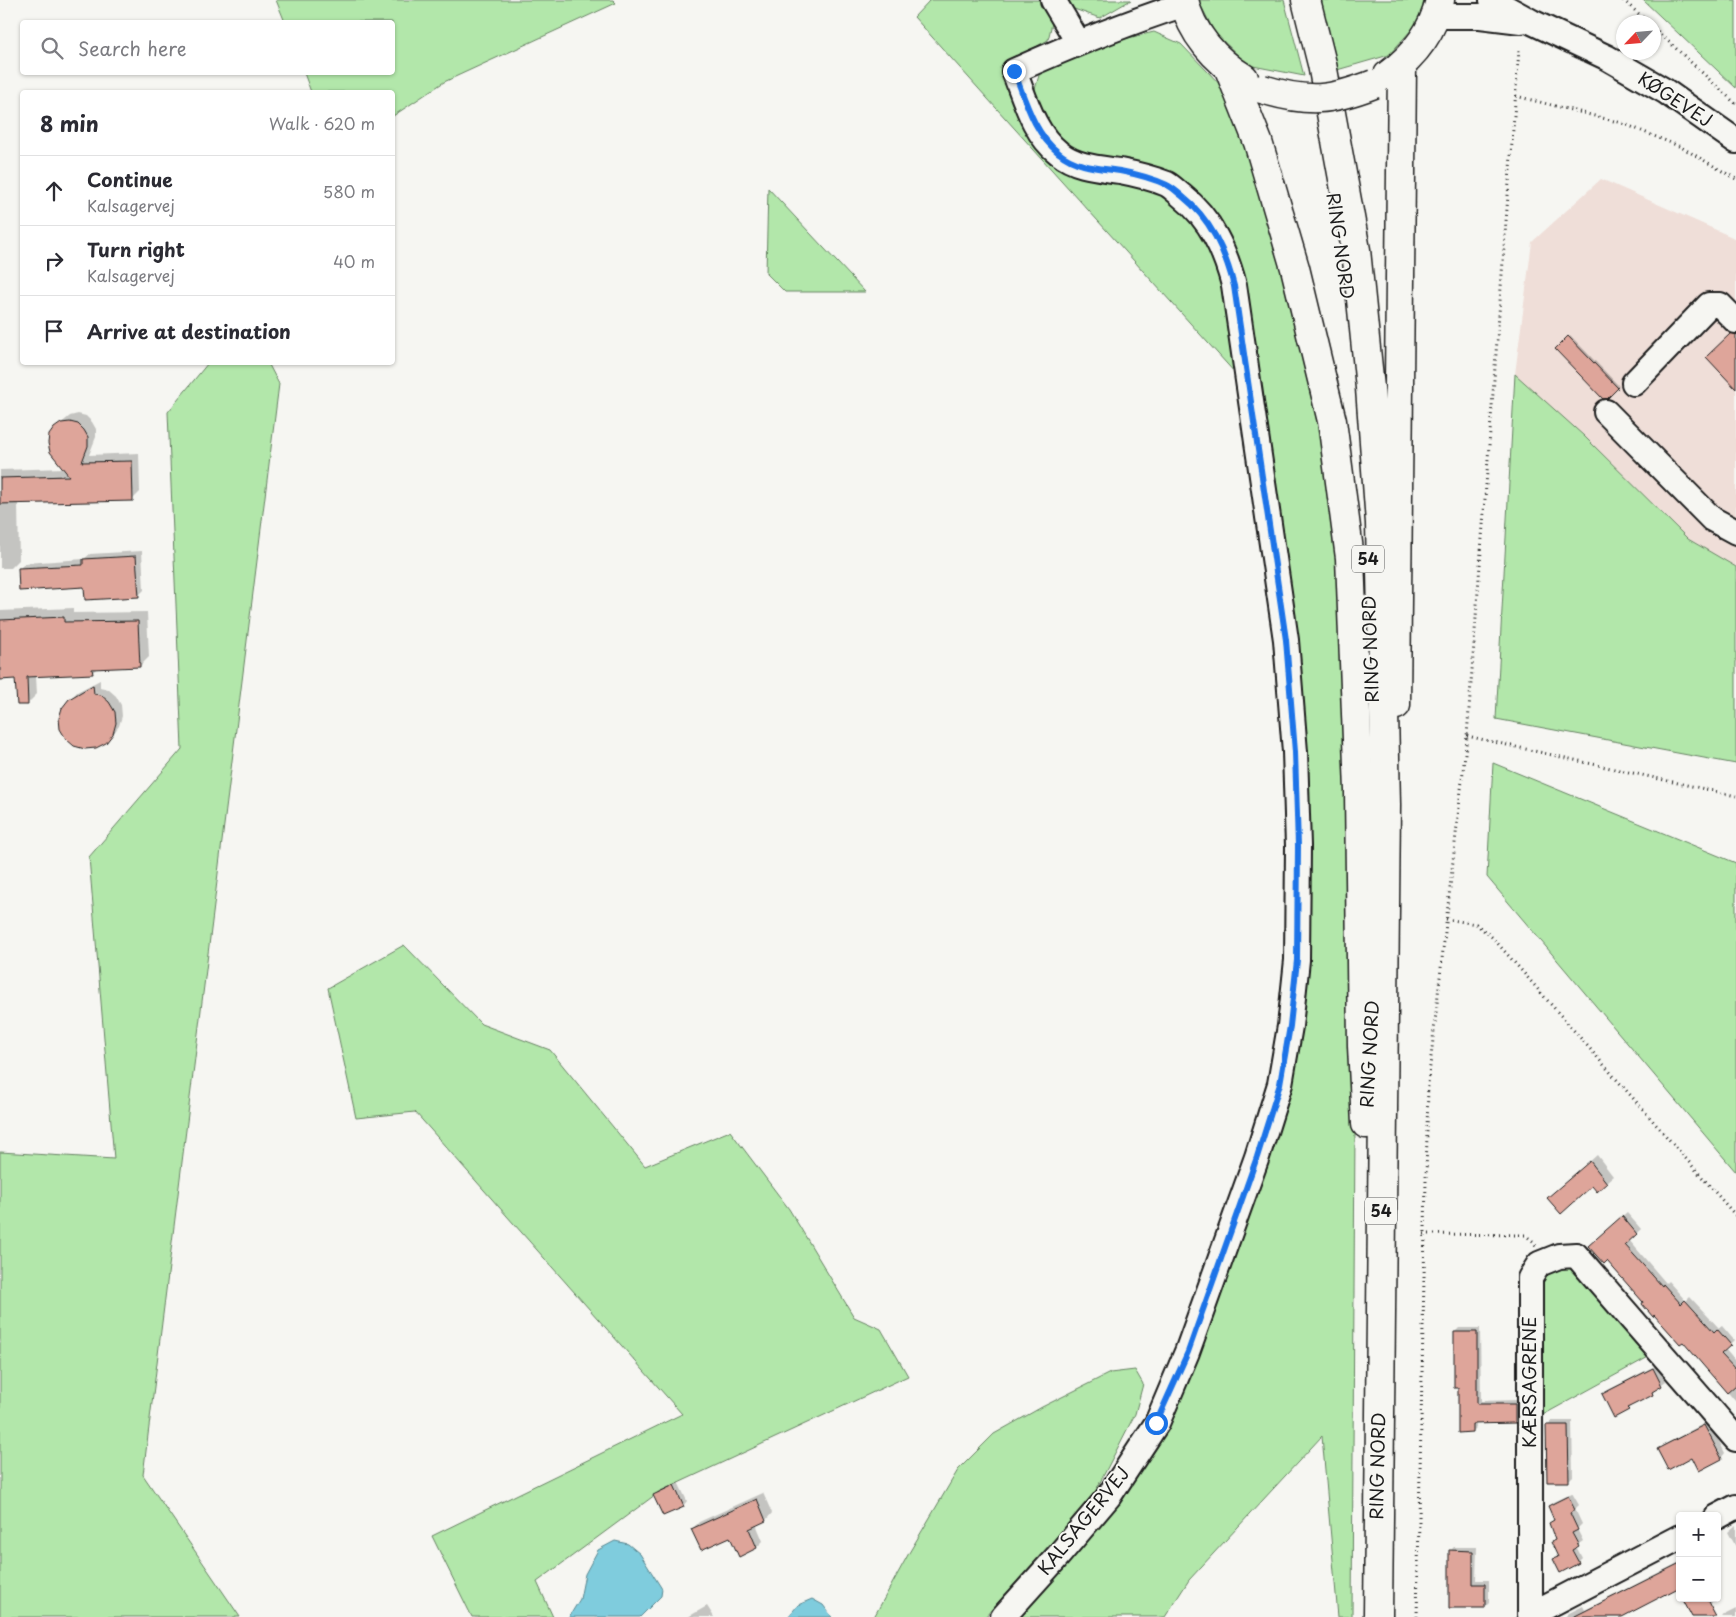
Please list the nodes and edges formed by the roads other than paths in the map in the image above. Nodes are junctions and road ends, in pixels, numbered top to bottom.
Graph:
1 (1053, 0) edge
2 (1294, 0) edge
3 (1306, 0) edge
4 (1492, 0) edge
5 (1185, 2) edge
6 (1438, 8) edge
7 (1532, 22) junction
8 (1078, 42) junction
9 (1402, 65) junction
10 (1228, 69) junction
11 (1736, 142) edge
12 (1736, 321) edge
13 (1634, 383) dead end
14 (1606, 412) dead end
15 (1736, 532) edge
16 (1386, 805) junction
17 (1366, 1124) junction
18 (1736, 1439) edge
19 (1736, 1507) edge
20 (1721, 1515) edge
21 (1676, 1539) edge
22 (1003, 1617) edge
23 (1363, 1617) edge
24 (1378, 1617) edge

1 - 8 street
2 - 17 main road, RING NORD / 54
3 - 16 main road, 54
4 - 7 street, KØGEVEJ
5 - 8 street, KALSAGERVEJ
5 - 10 main road
6 - 7 street, KØGEVEJ
6 - 9 main road
7 - 11 street, KØGEVEJ
8 - 22 street, KALSAGERVEJ
9 - 10 main road, bridge
9 - 16 main road
10 - 17 main road
12 - 13 street
14 - 15 street
16 - 24 main road, RING NORD / 54
17 - 23 main road, 54
18 - 21 street, KÆRSAGRENE
19 - 20 street

